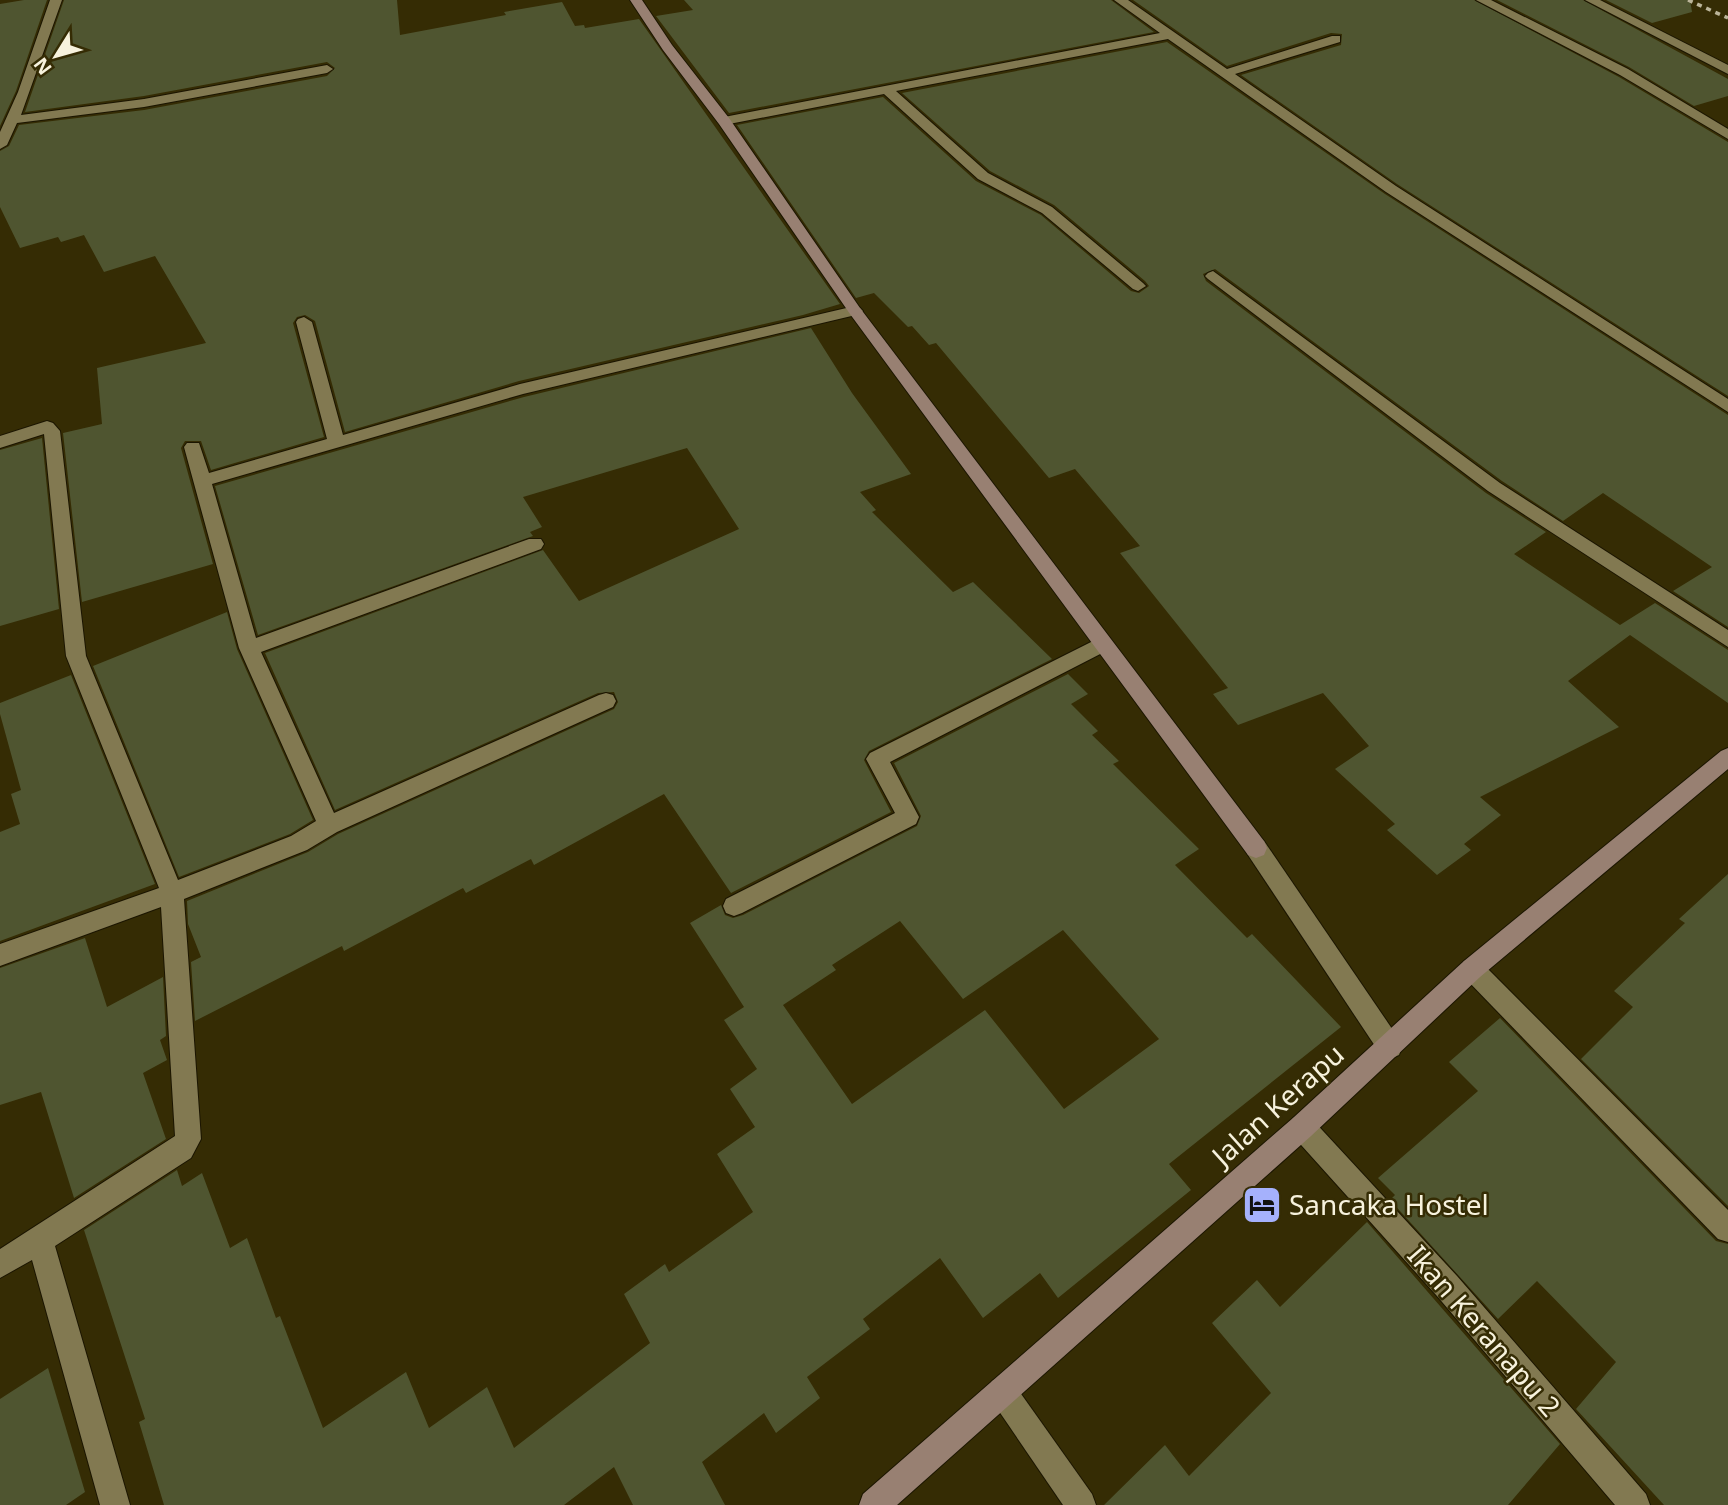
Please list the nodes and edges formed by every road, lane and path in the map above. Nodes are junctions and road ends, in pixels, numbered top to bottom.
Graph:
1 (56, 0) edge
2 (636, 0) edge
3 (1119, 0) edge
4 (1482, 0) edge
5 (1591, 0) edge
6 (1169, 35) junction
7 (1336, 39) dead end
8 (327, 69) dead end
9 (1728, 70) edge
10 (1223, 74) junction
11 (885, 88) junction
12 (14, 120) junction
13 (724, 121) junction
14 (1728, 135) edge
15 (2, 138) edge
16 (1213, 276) dead end
17 (1138, 286) dead end
18 (855, 311) junction
19 (304, 322) dead end
20 (1728, 407) edge
21 (336, 441) junction
22 (0, 442) edge
23 (193, 447) dead end
24 (202, 481) junction
25 (535, 544) dead end
26 (1728, 640) edge
27 (1103, 644) junction
28 (249, 648) junction
29 (606, 701) dead end
30 (1728, 757) edge
31 (330, 825) junction
32 (172, 893) junction
33 (734, 906) dead end
34 (0, 955) edge
35 (1472, 969) junction
36 (1390, 1047) junction
37 (1302, 1127) junction
38 (1728, 1229) edge
39 (40, 1240) junction
40 (0, 1264) edge
41 (1002, 1391) junction
42 (116, 1505) edge
43 (874, 1505) edge
44 (1081, 1505) edge
45 (1635, 1505) edge

1 - 12 street
2 - 13 street
3 - 6 street
4 - 14 street
5 - 9 street
6 - 10 street
6 - 11 street
7 - 10 street
8 - 12 street
10 - 20 street
11 - 13 street
11 - 17 street
12 - 15 street
13 - 18 street
16 - 26 street
18 - 21 street
18 - 27 street
19 - 21 street
21 - 24 street
22 - 32 street
23 - 24 street
24 - 28 street
25 - 28 street
27 - 33 street
27 - 36 street
28 - 31 street
29 - 31 street
30 - 35 street, Jalan Kerapu
31 - 32 street
32 - 34 street
32 - 39 street
35 - 36 street, Jalan Kerapu
35 - 38 street
36 - 37 street, Jalan Kerapu
37 - 41 street, Jalan Kerapu
37 - 45 street, Ikan Keranapu 2
39 - 40 street
39 - 42 street
41 - 43 street, Jalan Kerapu
41 - 44 street

